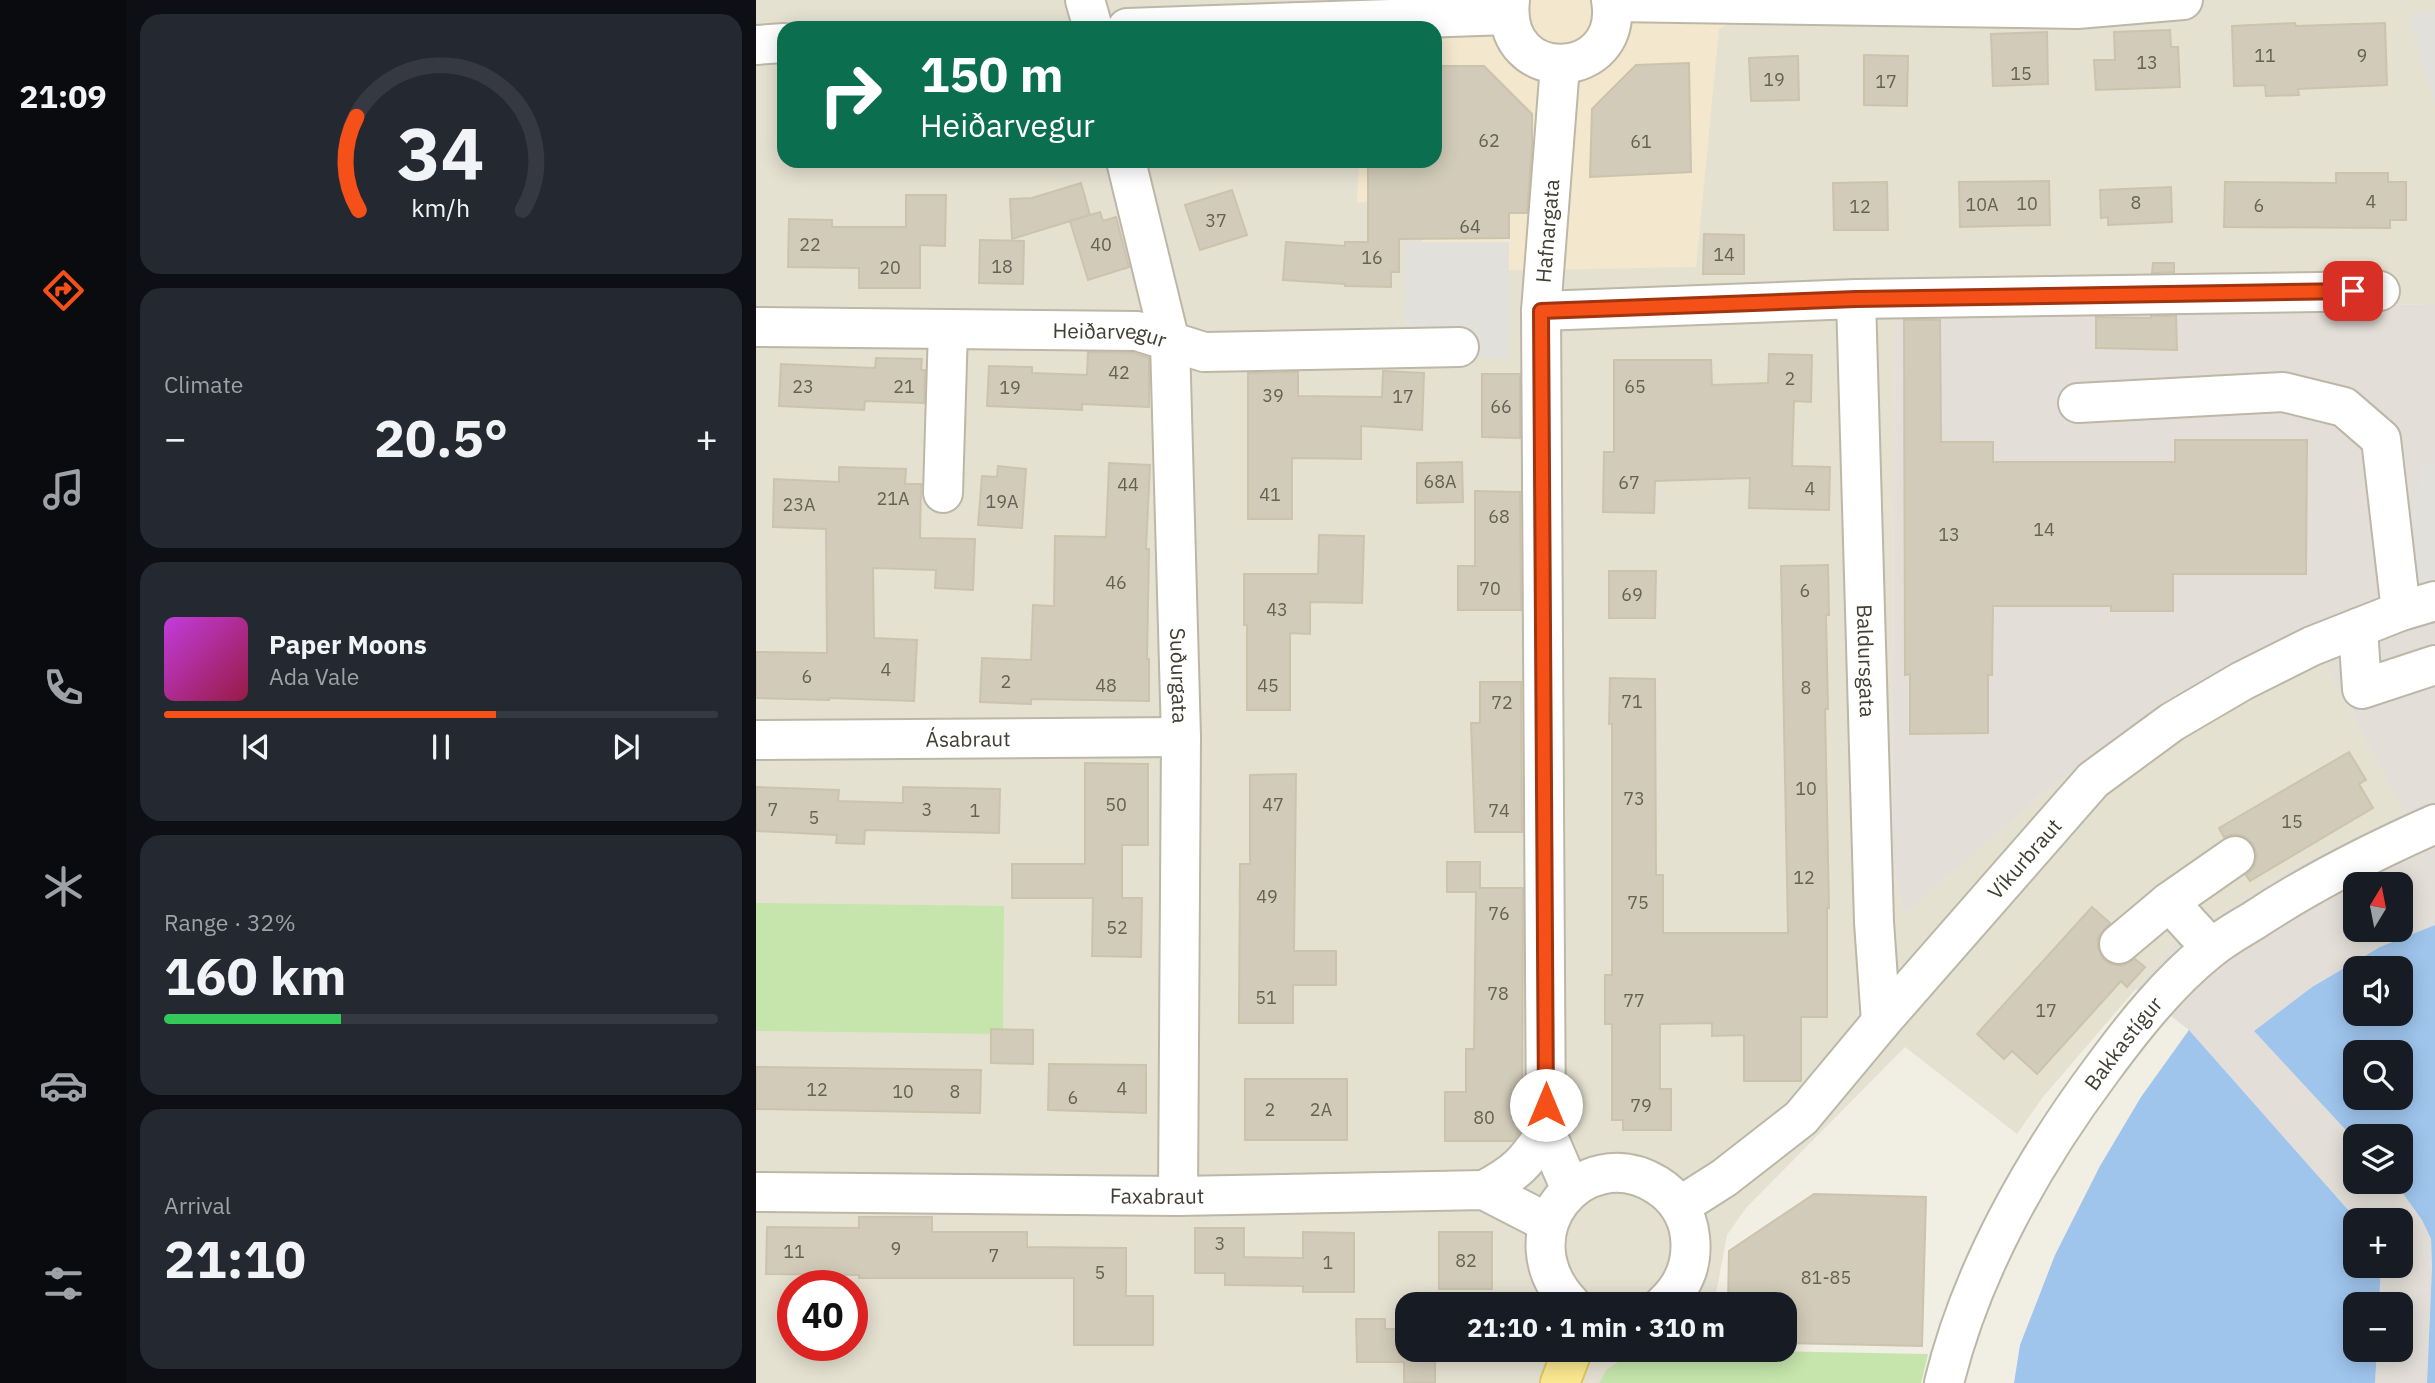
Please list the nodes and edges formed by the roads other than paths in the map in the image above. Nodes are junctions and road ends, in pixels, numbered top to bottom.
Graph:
1 (1085, 0) edge
2 (2183, 0) edge
3 (1612, 1) edge
4 (1785, 2) edge
5 (1849, 2) edge
6 (2077, 4) edge
7 (1509, 8) edge
8 (1091, 21) edge
9 (1261, 21) edge
10 (777, 44) edge
11 (756, 45) edge
12 (1560, 65) junction
13 (1128, 168) edge
14 (2380, 291) dead end
15 (1856, 299) junction
16 (1541, 311) junction
17 (756, 327) edge
18 (948, 329) junction
19 (1170, 342) junction
20 (1460, 347) dead end
21 (2078, 402) dead end
22 (943, 493) dead end
23 (2418, 606) edge
24 (2358, 628) junction
25 (2435, 665) edge
26 (1181, 737) junction
27 (756, 740) edge
28 (2435, 824) edge
29 (2235, 856) dead end
30 (2169, 902) junction
31 (2119, 944) dead end
32 (2211, 948) junction
33 (1881, 1022) junction
34 (1546, 1132) junction
35 (1571, 1190) junction
36 (1484, 1191) junction
37 (756, 1192) edge
38 (1178, 1196) junction
39 (1679, 1206) junction
40 (1548, 1223) junction
41 (1560, 1292) edge
42 (1676, 1292) edge
43 (1568, 1362) edge
44 (1560, 1383) edge
45 (1944, 1383) edge

1 - 8 street
2 - 6 street
3 - 4 street
3 - 12 street
4 - 5 street
5 - 6 street
7 - 9 street
7 - 12 street
10 - 11 street
12 - 16 street, Hafnargata
13 - 19 street, Suðurgata
14 - 15 street
15 - 16 street
15 - 33 street, Baldursgata
16 - 34 street, Hafnargata
17 - 18 street, Heiðarvegur
18 - 19 street, Heiðarvegur
18 - 22 street
19 - 20 street, Heiðarvegur
19 - 26 street, Suðurgata
21 - 23 street
23 - 24 street, Víkurbraut
24 - 25 street
24 - 33 street, Víkurbraut
26 - 27 street, Ásabraut
26 - 38 street, Suðurgata
28 - 32 street, Bakkastígur
29 - 30 street
30 - 31 street
30 - 32 street
32 - 45 street, Bakkastígur
33 - 39 street, Víkurbraut
34 - 35 street, Hafnargata
34 - 36 street
35 - 39 street
35 - 40 street
36 - 38 street, Faxabraut
36 - 40 street, Faxabraut
37 - 38 street, Faxabraut
39 - 42 street
40 - 41 street
43 - 44 main road

